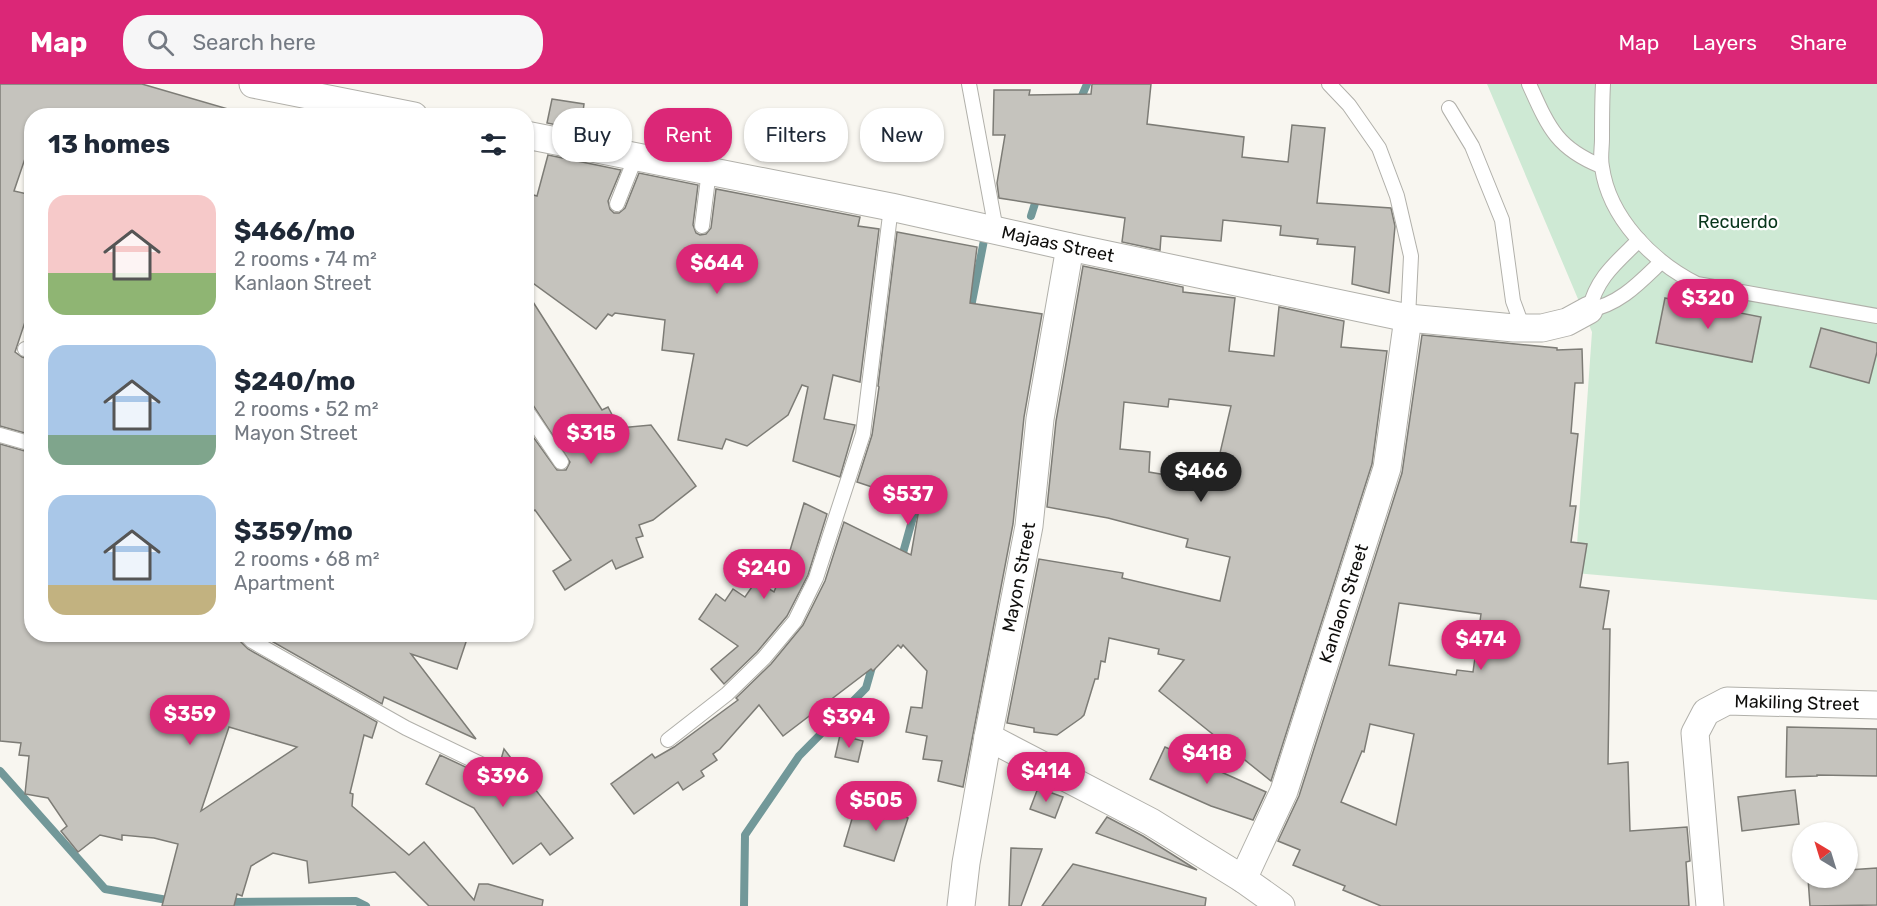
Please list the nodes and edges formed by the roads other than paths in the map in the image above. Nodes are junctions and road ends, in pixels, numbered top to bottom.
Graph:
1 (254, 84) edge
2 (969, 84) edge
3 (1329, 84) edge
4 (1529, 84) edge
5 (1603, 84) edge
6 (329, 100) edge
7 (372, 108) edge
8 (1449, 108) dead end
9 (534, 142) edge
10 (636, 156) junction
11 (1601, 166) junction
12 (709, 171) junction
13 (618, 204) dead end
14 (891, 207) junction
15 (702, 226) dead end
16 (996, 230) junction
17 (1639, 240) junction
18 (1070, 247) junction
19 (1661, 262) junction
20 (1589, 310) junction
21 (1877, 316) edge
22 (1408, 318) junction
23 (1523, 328) junction
24 (534, 422) edge
25 (0, 435) edge
26 (24, 442) edge
27 (561, 462) dead end
28 (254, 642) edge
29 (1877, 705) edge
30 (988, 737) junction
31 (668, 740) dead end
32 (514, 780) dead end
33 (1243, 879) junction
34 (961, 906) edge
35 (1281, 906) edge
36 (1710, 906) edge

1 - 6 street
2 - 16 lane
3 - 22 lane
4 - 11 lane
5 - 11 lane
6 - 7 street
8 - 23 lane
9 - 10 street, Majaas Street
10 - 12 street, Majaas Street
10 - 13 lane
11 - 17 lane
12 - 14 street, Majaas Street
12 - 15 lane
14 - 16 street, Majaas Street
14 - 31 lane
16 - 18 street, Majaas Street
17 - 19 lane
17 - 20 lane
18 - 22 street, Majaas Street
18 - 30 street, Mayon Street
19 - 20 lane
19 - 21 lane
20 - 23 street, Majaas Street
22 - 23 street, Majaas Street
22 - 33 street, Kanlaon Street
24 - 27 lane
25 - 26 lane
28 - 32 lane
29 - 36 street, Makiling Street
30 - 33 street
30 - 34 street, Mayon Street
33 - 35 street

